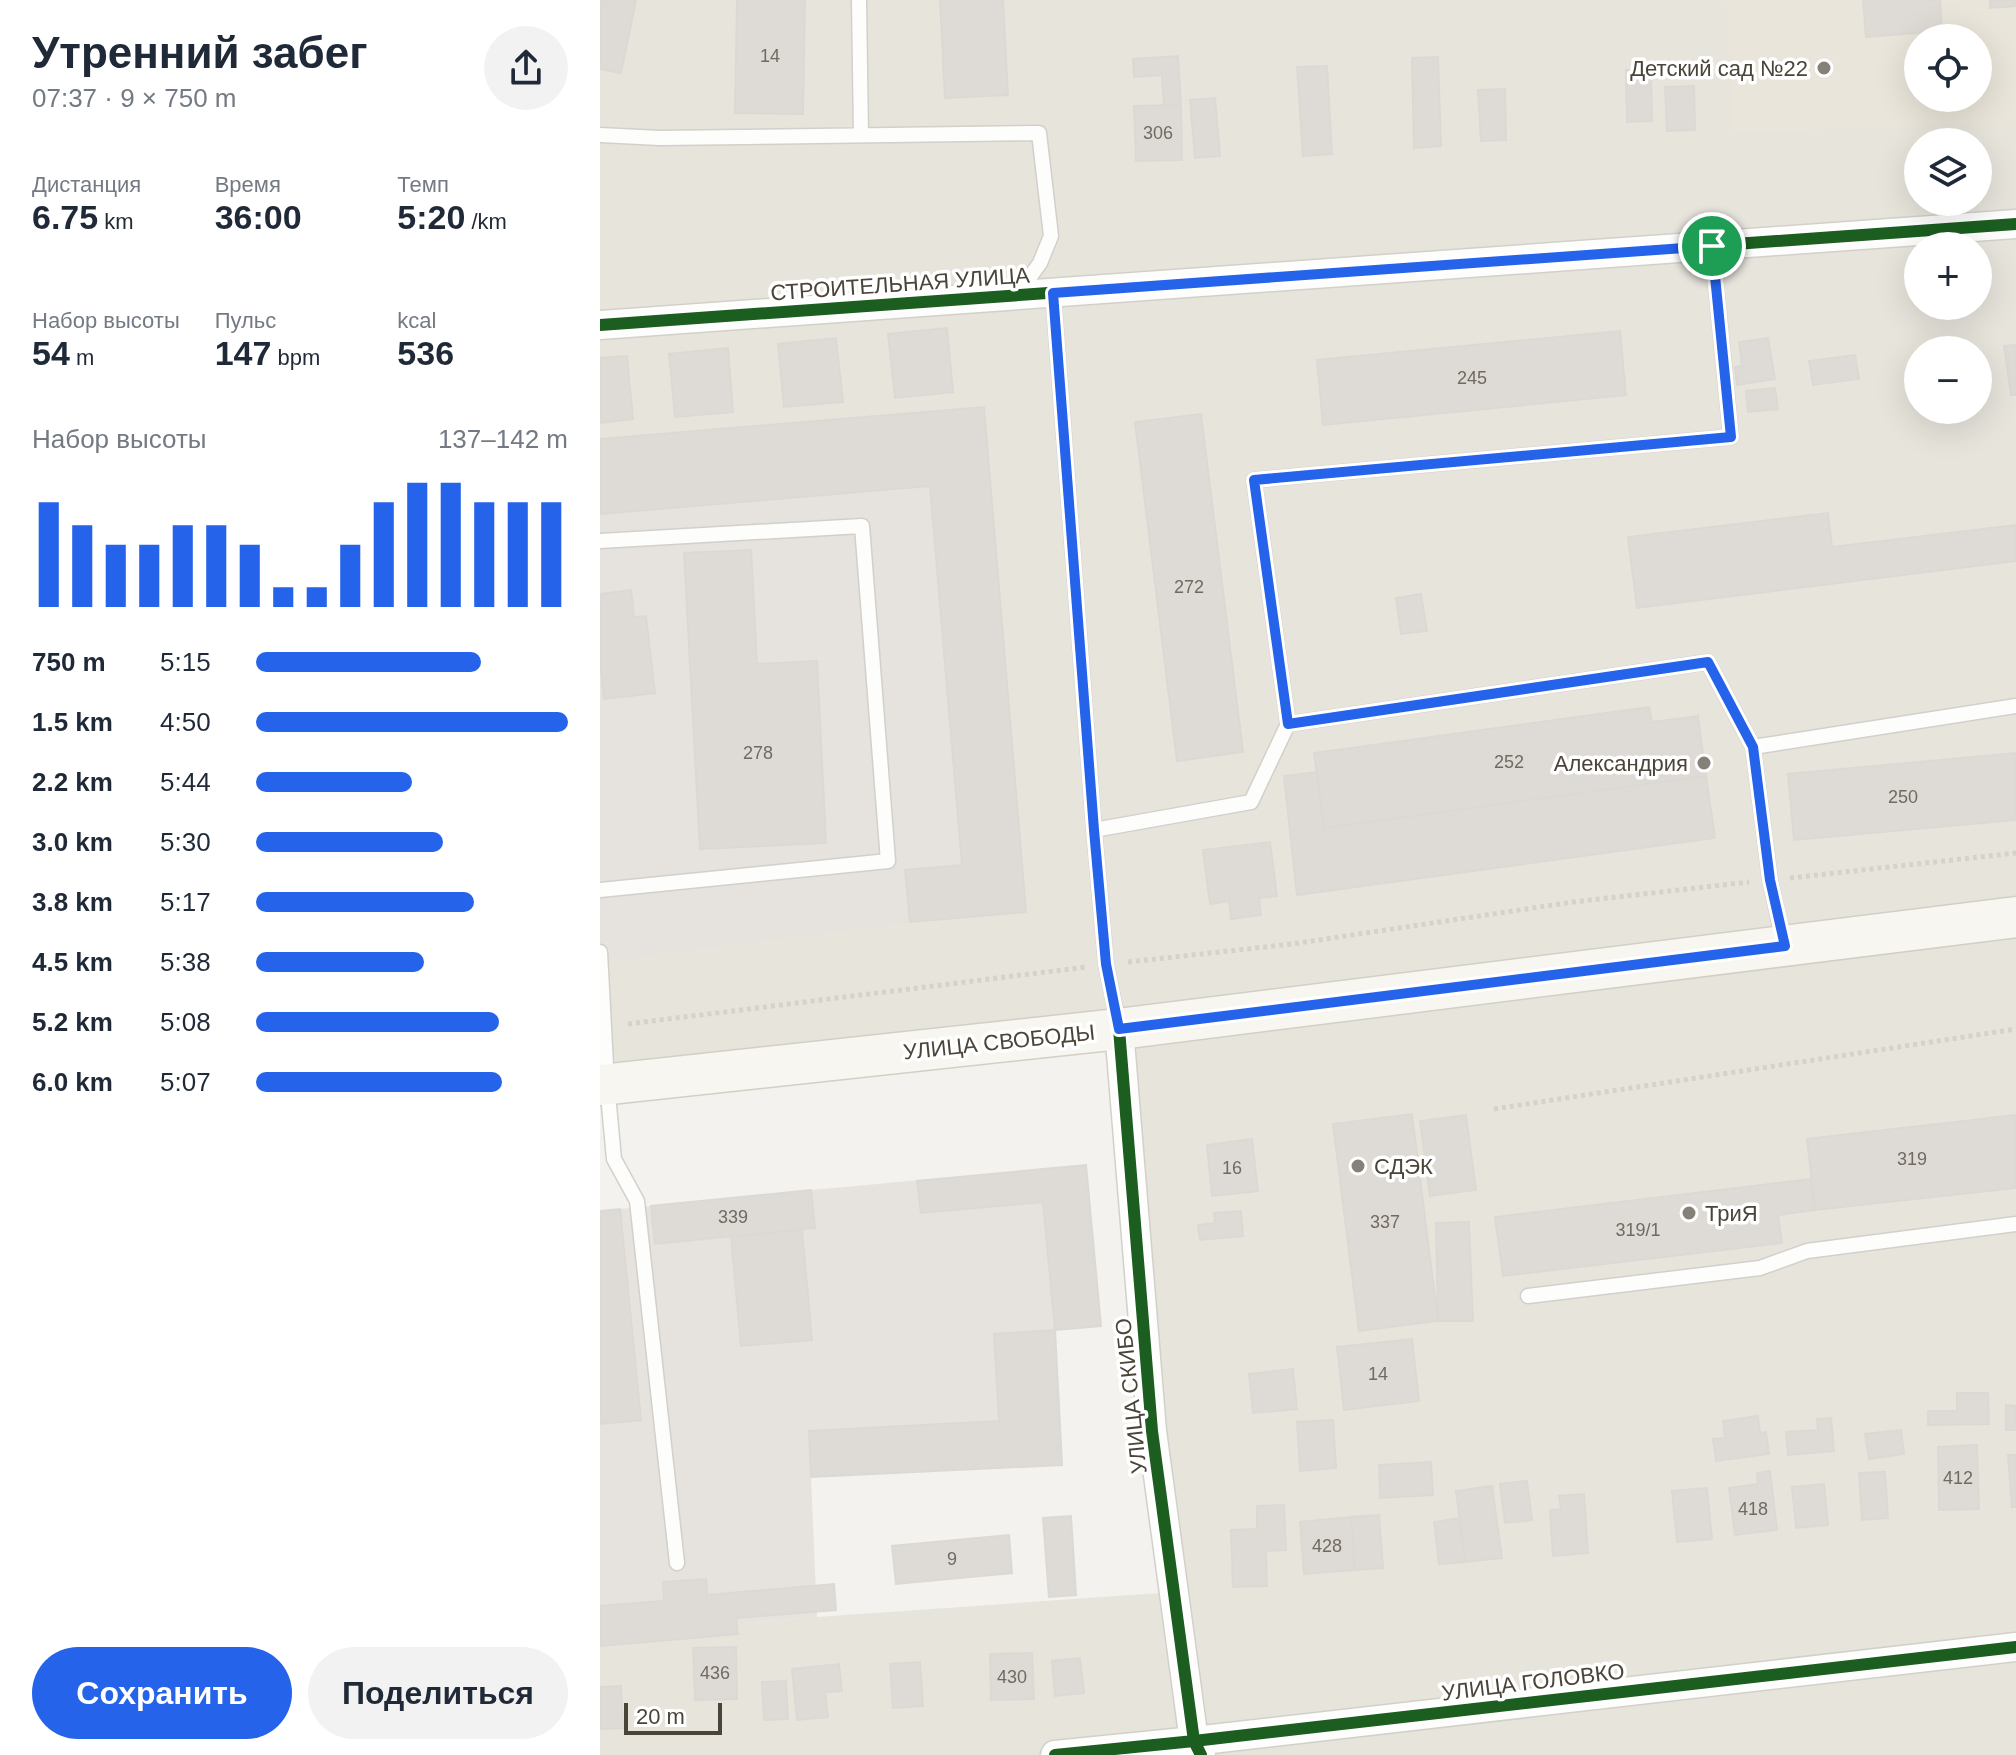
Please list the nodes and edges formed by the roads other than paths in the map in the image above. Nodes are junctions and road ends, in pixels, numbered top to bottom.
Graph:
1 (859, 0) edge
2 (600, 135) edge
3 (861, 135) junction
4 (2016, 224) edge
5 (1712, 246) junction
6 (1053, 293) junction
7 (1017, 296) junction
8 (600, 325) edge
9 (600, 541) edge
10 (2016, 706) edge
11 (1288, 724) junction
12 (1753, 747) junction
13 (1094, 830) junction
14 (600, 890) edge
15 (2016, 917) edge
16 (1785, 946) junction
17 (600, 952) edge
18 (1119, 1029) junction
19 (603, 1084) edge
20 (2016, 1224) edge
21 (1528, 1296) dead end
22 (677, 1563) dead end
23 (2016, 1647) edge
24 (1198, 1748) edge
25 (1055, 1755) edge

1 - 3 lane
2 - 3 lane
3 - 7 lane
4 - 5 street, СТРОИТЕЛЬНАЯ УЛИЦА
5 - 6 street, СТРОИТЕЛЬНАЯ УЛИЦА
5 - 11 lane
6 - 7 street, СТРОИТЕЛЬНАЯ УЛИЦА
6 - 13 lane
7 - 8 street, СТРОИТЕЛЬНАЯ УЛИЦА
9 - 14 lane
10 - 12 lane
11 - 12 lane
11 - 13 lane
12 - 16 lane
13 - 18 lane
15 - 16 main road, УЛИЦА СВОБОДЫ
16 - 18 main road, УЛИЦА СВОБОДЫ
17 - 19 lane
18 - 19 main road, УЛИЦА СВОБОДЫ
18 - 24 street, УЛИЦА СКИБО
19 - 22 lane
20 - 21 lane
23 - 24 street, УЛИЦА ГОЛОВКО
24 - 25 street, УЛИЦА ГОЛОВКО

